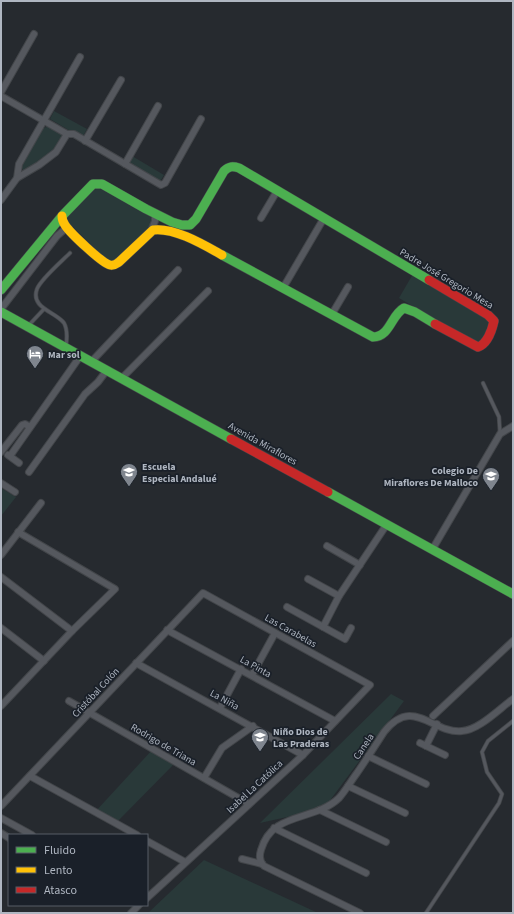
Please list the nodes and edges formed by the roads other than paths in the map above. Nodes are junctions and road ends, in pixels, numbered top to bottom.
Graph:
1 (34, 34) dead end
2 (80, 57) dead end
3 (121, 80) dead end
4 (1, 92) edge
5 (1, 96) edge
6 (158, 106) dead end
7 (201, 119) dead end
8 (44, 121) junction
9 (67, 134) junction
10 (85, 141) junction
11 (125, 164) junction
12 (17, 178) junction
13 (277, 190) junction
14 (1, 200) edge
15 (155, 215) junction
16 (62, 216) junction
17 (261, 218) dead end
18 (324, 218) junction
19 (189, 225) junction
20 (68, 228) junction
21 (151, 231) junction
22 (190, 237) junction
23 (70, 252) dead end
24 (178, 270) dead end
25 (348, 286) dead end
26 (283, 288) junction
27 (1, 290) edge
28 (208, 291) dead end
29 (44, 309) junction
30 (1, 310) edge
31 (332, 314) junction
32 (28, 326) junction
33 (66, 347) junction
34 (81, 355) junction
35 (92, 361) junction
36 (107, 370) junction
37 (122, 378) junction
38 (483, 382) dead end
39 (513, 426) edge
40 (30, 427) junction
41 (500, 434) junction
42 (1, 451) edge
43 (10, 456) junction
44 (19, 463) dead end
45 (29, 472) dead end
46 (1, 483) edge
47 (15, 492) dead end
48 (41, 503) dead end
49 (387, 524) junction
50 (18, 532) junction
51 (327, 546) dead end
52 (432, 550) junction
53 (1, 554) edge
54 (360, 565) junction
55 (1, 577) edge
56 (308, 578) dead end
57 (203, 593) joint
58 (513, 594) edge
59 (339, 596) junction
60 (287, 607) dead end
61 (323, 627) junction
62 (1, 628) edge
63 (351, 628) dead end
64 (167, 630) junction
65 (72, 631) junction
66 (275, 633) junction
67 (513, 642) edge
68 (44, 661) junction
69 (136, 663) junction
70 (240, 669) junction
71 (252, 675) junction
72 (370, 685) joint
73 (513, 699) edge
74 (69, 701) dead end
75 (1, 706) edge
76 (220, 708) junction
77 (89, 713) junction
78 (433, 716) dead end
79 (513, 720) edge
80 (335, 721) junction
81 (437, 724) junction
82 (253, 726) junction
83 (444, 754) dead end
84 (303, 755) junction
85 (368, 756) junction
86 (30, 776) junction
87 (204, 778) junction
88 (426, 784) dead end
89 (348, 786) junction
90 (249, 804) junction
91 (1, 806) edge
92 (320, 810) junction
93 (405, 813) dead end
94 (1, 818) edge
95 (274, 828) junction
96 (30, 834) edge
97 (135, 834) edge
98 (148, 842) edge
99 (386, 842) dead end
100 (242, 858) dead end
101 (185, 862) junction
102 (262, 864) junction
103 (366, 873) dead end
104 (148, 897) edge
105 (360, 913) edge
106 (426, 913) edge

1 - 4 street
2 - 8 street
3 - 10 street
5 - 8 street
6 - 11 street
7 - 11 street
8 - 9 street
8 - 12 street
9 - 10 street
9 - 12 street
10 - 11 street
12 - 14 street
13 - 17 street
13 - 18 street, Padre José Gregorio Mesa
13 - 19 street, Padre José Gregorio Mesa
15 - 16 street
15 - 19 street
15 - 21 street
16 - 20 street
16 - 27 street
18 - 26 street
18 - 31 street, Padre José Gregorio Mesa
19 - 22 street
20 - 21 street
20 - 30 street
21 - 22 street, Padre José Gregorio Mesa
22 - 26 street, Padre José Gregorio Mesa
23 - 29 lane
24 - 35 street
25 - 31 street
26 - 31 street, Padre José Gregorio Mesa
28 - 37 street
29 - 32 lane
29 - 33 lane
30 - 32 street, Avenida Miraflores
32 - 33 street, Avenida Miraflores
33 - 34 street, Avenida Miraflores
34 - 35 street, Avenida Miraflores
34 - 40 street
35 - 36 street, Avenida Miraflores
36 - 37 street, Avenida Miraflores
36 - 45 street
37 - 49 street, Avenida Miraflores
38 - 41 lane
39 - 41 street
40 - 42 street
40 - 43 street
41 - 52 street
42 - 43 street
43 - 44 street
46 - 47 street
48 - 50 street
49 - 52 street, Avenida Miraflores
49 - 54 street
50 - 53 street
50 - 65 street
51 - 54 street
52 - 58 street, Avenida Miraflores
54 - 59 street
55 - 65 street
56 - 59 street
57 - 64 street, Cristóbal Colón
57 - 66 street, Las Carabelas
59 - 61 street
60 - 61 street
61 - 63 street
62 - 68 street
64 - 69 street, Cristóbal Colón
64 - 70 street, La Pinta
65 - 68 street
66 - 71 street
66 - 72 street, Las Carabelas
67 - 78 street
68 - 75 street
69 - 76 street, La Niña
69 - 77 street, Cristóbal Colón
70 - 71 street, La Pinta
70 - 76 street
71 - 80 street, La Pinta
72 - 80 street, Isabel La Católica
73 - 81 street, Canela
74 - 77 street, Rodrigo de Triana
76 - 82 street, La Niña
77 - 86 street, Cristóbal Colón
77 - 87 street, Rodrigo de Triana
79 - 106 lane
80 - 84 street, Isabel La Católica
81 - 83 street
81 - 85 street, Canela
82 - 84 street, La Niña
82 - 87 street
84 - 90 street, Isabel La Católica
85 - 88 street
85 - 89 street, Canela
86 - 91 street, Cristóbal Colón
86 - 97 street
87 - 90 street, Rodrigo de Triana
89 - 92 street, Canela
89 - 93 street
90 - 101 street, Isabel La Católica
92 - 95 street, Canela
92 - 99 street
94 - 96 street
95 - 102 street, Canela
95 - 103 street
98 - 101 street
100 - 102 street
101 - 104 street, Isabel La Católica
102 - 105 street

